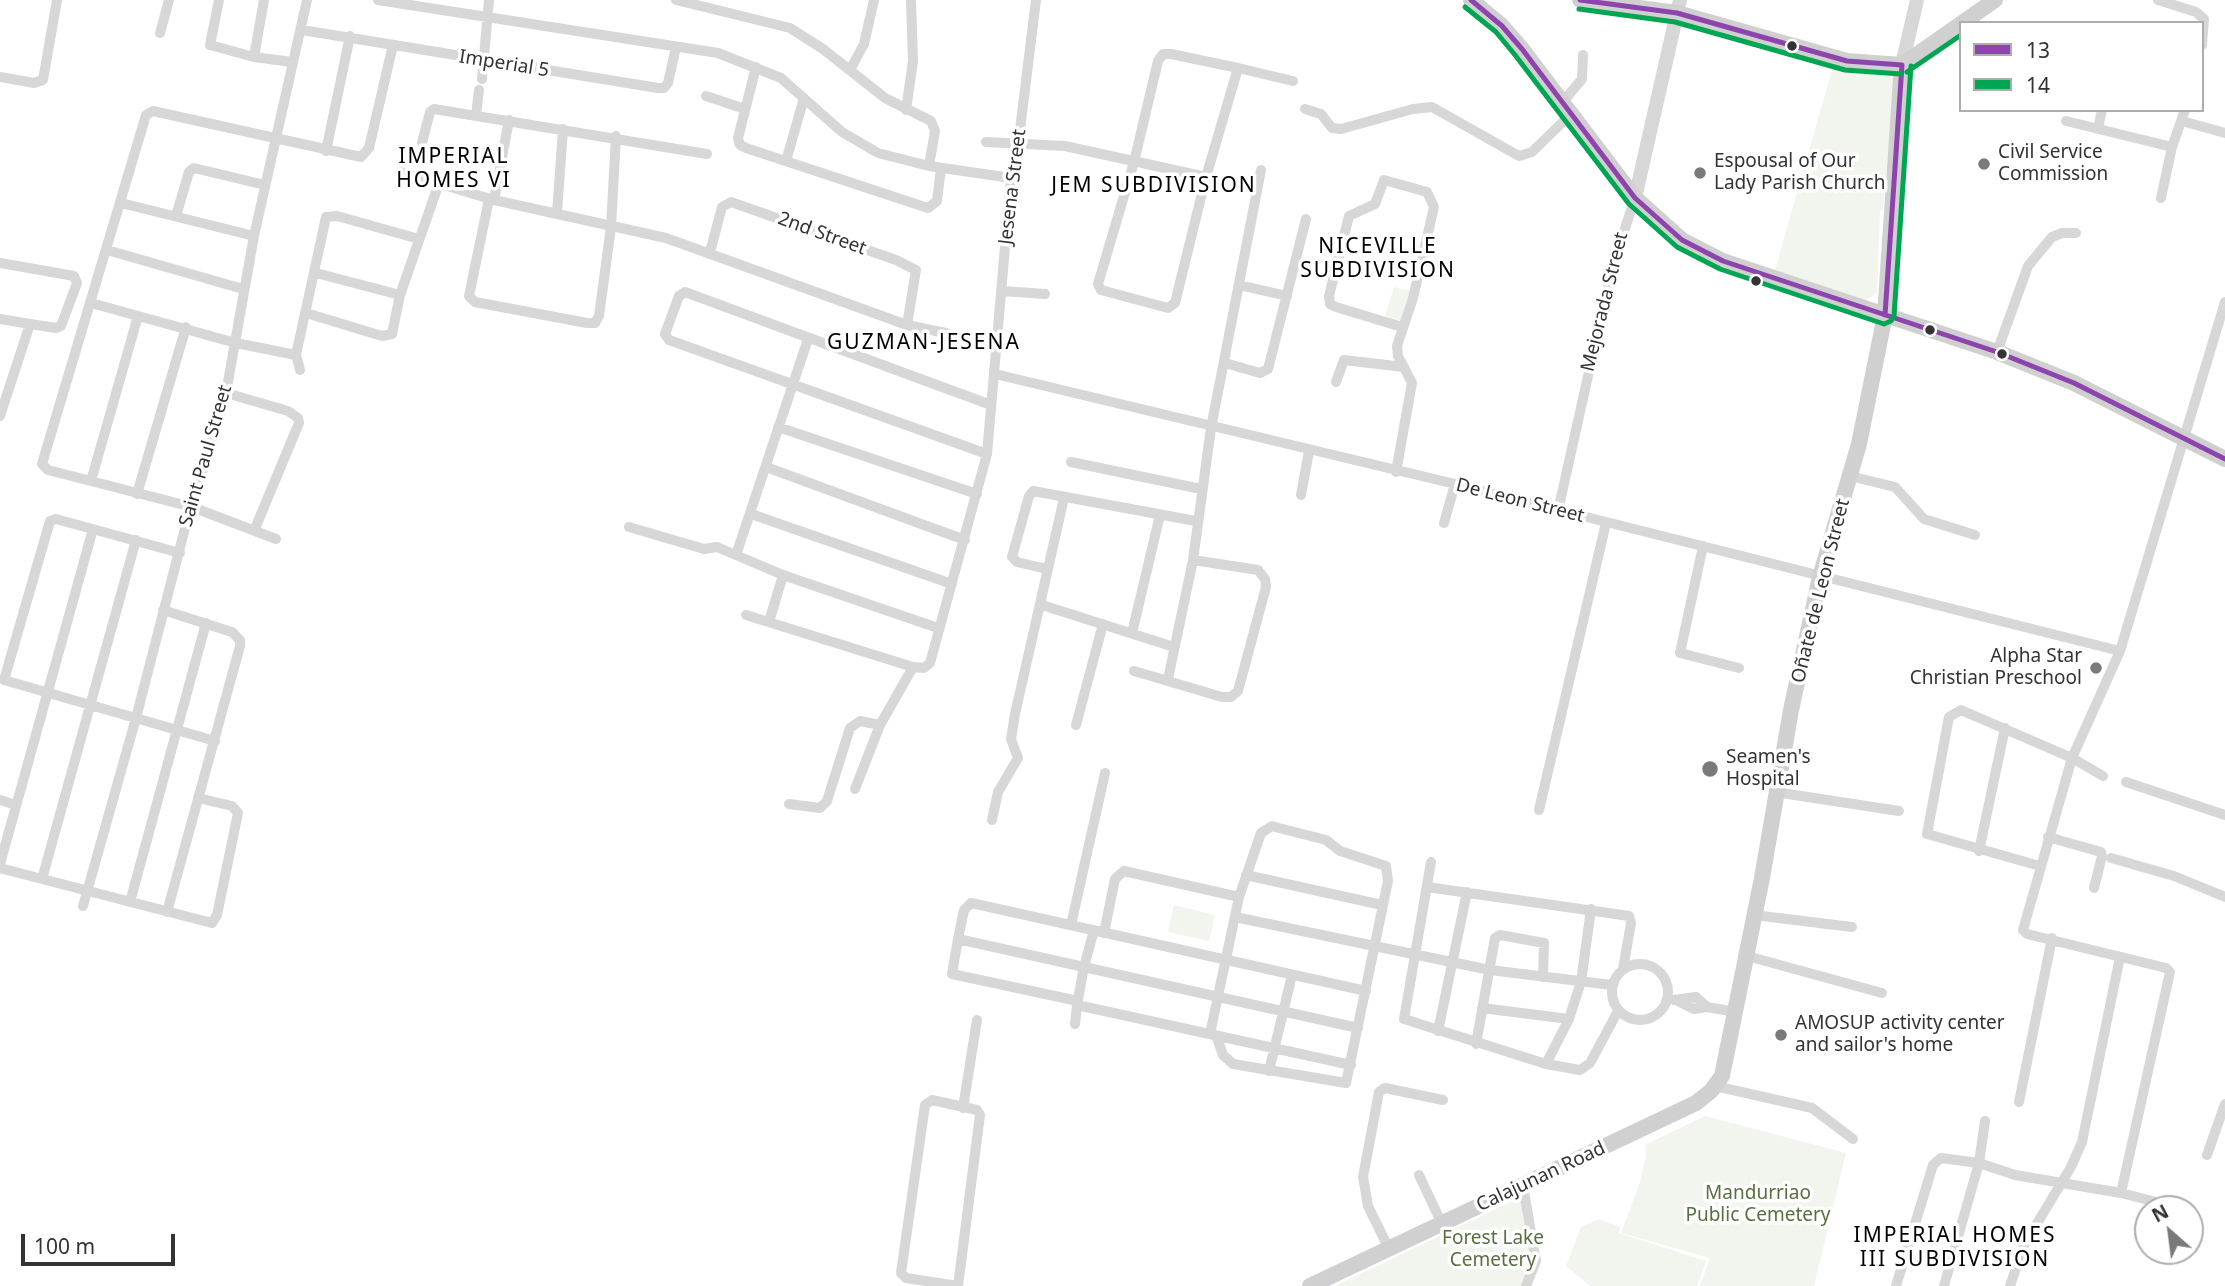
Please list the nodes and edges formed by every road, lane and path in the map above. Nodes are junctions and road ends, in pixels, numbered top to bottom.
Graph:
1 (57, 0) edge
2 (169, 0) edge
3 (219, 0) edge
4 (264, 0) edge
5 (307, 0) edge
6 (378, 0) edge
7 (489, 0) edge
8 (676, 0) edge
9 (874, 0) edge
10 (911, 0) edge
11 (1036, 0) edge
12 (1471, 0) edge
13 (1580, 0) edge
14 (1917, 0) edge
15 (1995, 0) edge
16 (2158, 0) edge
17 (688, 1) edge
18 (1679, 7) edge
19 (487, 18) junction
20 (1965, 21) edge
21 (2204, 21) edge
22 (1959, 25) edge
23 (302, 30) junction
24 (160, 33) dead end
25 (350, 36) junction
26 (393, 45) junction
27 (676, 47) junction
28 (1583, 55) dead end
29 (254, 57) junction
30 (484, 61) junction
31 (292, 62) junction
32 (1902, 65) junction
33 (756, 67) junction
34 (1238, 68) junction
35 (850, 70) junction
36 (0, 77) edge
37 (1293, 82) dead end
38 (706, 96) dead end
39 (804, 98) junction
40 (1305, 108) dead end
41 (1566, 108) junction
42 (745, 109) junction
43 (906, 110) junction
44 (2102, 112) edge
45 (475, 115) junction
46 (2184, 116) edge
47 (509, 120) junction
48 (2066, 121) dead end
49 (2098, 128) junction
50 (563, 129) junction
51 (2225, 133) edge
52 (616, 136) junction
53 (275, 140) junction
54 (986, 142) dead end
55 (422, 143) dead end
56 (1018, 146) junction
57 (2172, 147) junction
58 (326, 151) junction
59 (707, 154) dead end
60 (786, 161) junction
61 (1134, 162) junction
62 (929, 166) junction
63 (941, 168) junction
64 (1261, 170) dead end
65 (400, 172) dead end
66 (1206, 177) junction
67 (1011, 178) junction
68 (265, 185) junction
69 (439, 186) junction
70 (1635, 198) junction
71 (2161, 198) dead end
72 (492, 200) junction
73 (121, 202) junction
74 (557, 213) junction
75 (176, 216) junction
76 (1306, 219) dead end
77 (611, 227) junction
78 (2076, 233) dead end
79 (254, 236) junction
80 (419, 239) junction
81 (107, 250) junction
82 (710, 252) junction
83 (0, 263) edge
84 (316, 273) junction
85 (1239, 285) junction
86 (243, 289) junction
87 (1002, 291) junction
88 (1045, 294) dead end
89 (400, 296) junction
90 (1287, 296) junction
91 (2225, 302) edge
92 (91, 303) junction
93 (306, 313) junction
94 (138, 316) junction
95 (1885, 316) junction
96 (0, 319) edge
97 (2222, 322) edge
98 (30, 324) junction
99 (907, 325) junction
100 (186, 327) junction
101 (1402, 327) junction
102 (808, 339) junction
103 (236, 343) junction
104 (998, 344) junction
105 (1997, 352) junction
106 (296, 355) junction
107 (1225, 363) junction
108 (1404, 367) junction
109 (300, 370) dead end
110 (995, 374) junction
111 (793, 382) junction
112 (1336, 382) dead end
113 (5, 385) edge
114 (226, 393) junction
115 (991, 405) junction
116 (0, 416) edge
117 (778, 427) junction
118 (1210, 428) junction
119 (2186, 438) junction
120 (1309, 451) junction
121 (987, 454) junction
122 (2225, 459) edge
123 (1071, 462) dead end
124 (766, 467) junction
125 (1396, 472) junction
126 (1850, 476) junction
127 (90, 481) junction
128 (1455, 484) junction
129 (1200, 489) junction
130 (137, 494) junction
131 (977, 494) junction
132 (1301, 495) dead end
133 (1064, 498) junction
134 (192, 507) junction
135 (1558, 511) junction
136 (751, 514) junction
137 (1160, 514) junction
138 (1196, 521) junction
139 (1444, 523) dead end
140 (1606, 523) junction
141 (629, 527) dead end
142 (93, 529) junction
143 (254, 531) junction
144 (1975, 535) dead end
145 (136, 540) junction
146 (276, 540) dead end
147 (965, 540) junction
148 (1703, 546) junction
149 (180, 553) junction
150 (736, 555) junction
151 (1193, 560) junction
152 (1047, 569) junction
153 (783, 575) junction
154 (1821, 577) junction
155 (952, 584) junction
156 (1042, 605) junction
157 (163, 610) junction
158 (746, 615) dead end
159 (769, 622) junction
160 (206, 623) junction
161 (1103, 624) junction
162 (938, 628) junction
163 (1132, 633) junction
164 (1174, 647) junction
165 (2120, 651) junction
166 (913, 667) junction
167 (1739, 668) dead end
168 (1134, 671) dead end
169 (1168, 679) junction
170 (48, 692) junction
171 (91, 706) junction
172 (136, 718) junction
173 (880, 725) junction
174 (1076, 726) dead end
175 (2005, 727) junction
176 (175, 729) junction
177 (215, 741) junction
178 (2072, 758) junction
179 (1105, 773) dead end
180 (2103, 776) dead end
181 (2126, 782) dead end
182 (855, 789) dead end
183 (1775, 792) junction
184 (198, 798) junction
185 (0, 800) edge
186 (789, 804) dead end
187 (16, 805) junction
188 (1539, 810) dead end
189 (1899, 811) dead end
190 (2225, 815) edge
191 (992, 820) dead end
192 (2048, 836) junction
193 (1979, 850) junction
194 (2111, 858) dead end
195 (1432, 862) dead end
196 (0, 866) edge
197 (2039, 866) junction
198 (1246, 875) junction
199 (42, 879) junction
200 (1427, 887) junction
201 (2094, 888) dead end
202 (87, 891) junction
203 (1467, 892) junction
204 (1240, 897) junction
205 (2225, 897) edge
206 (130, 902) junction
207 (1382, 905) junction
208 (83, 906) dead end
209 (1591, 909) junction
210 (167, 912) junction
211 (1754, 915) junction
212 (1235, 917) junction
213 (1071, 925) junction
214 (1852, 927) dead end
215 (1099, 931) junction
216 (2052, 938) junction
217 (958, 939) junction
218 (1375, 947) junction
219 (1414, 954) junction
220 (1747, 957) junction
221 (2120, 957) junction
222 (1225, 961) junction
223 (1454, 963) junction
224 (1084, 967) junction
225 (1623, 969) junction
226 (1490, 970) junction
227 (1292, 975) junction
228 (1543, 977) junction
229 (1581, 982) junction
230 (1612, 985) junction
231 (1366, 991) junction
232 (1882, 993) dead end
233 (1217, 998) junction
234 (1673, 1000) junction
235 (1078, 1003) junction
236 (1482, 1008) junction
237 (1618, 1011) junction
238 (1736, 1012) junction
239 (1283, 1013) junction
240 (1569, 1019) junction
241 (977, 1020) dead end
242 (1075, 1024) dead end
243 (1358, 1028) junction
244 (1438, 1031) junction
245 (1213, 1035) junction
246 (1476, 1044) junction
247 (1275, 1047) junction
248 (1546, 1064) junction
249 (1350, 1065) junction
250 (1269, 1071) junction
251 (1715, 1086) junction
252 (1443, 1100) dead end
253 (2019, 1102) dead end
254 (1696, 1103) joint
255 (2225, 1104) edge
256 (963, 1108) junction
257 (1985, 1121) dead end
258 (1853, 1139) dead end
259 (2207, 1155) dead end
260 (1979, 1163) junction
261 (1419, 1175) dead end
262 (2060, 1184) junction
263 (1523, 1186) junction
264 (2121, 1193) junction
265 (2134, 1196) edge
266 (1442, 1224) junction
267 (1389, 1250) junction
268 (958, 1286) edge
269 (1310, 1286) edge
270 (1526, 1286) edge
271 (1896, 1286) edge
272 (1944, 1286) edge
273 (2010, 1286) edge

1 - 36 street
2 - 24 street
3 - 29 street
4 - 29 street
5 - 23 street, Saint Paul Street
6 - 19 street
7 - 19 street
8 - 17 street
9 - 35 street
10 - 43 street
11 - 56 street, Jesena Street
12 - 41 main road
13 - 18 main road
14 - 32 street
15 - 20 main road
16 - 21 street
17 - 35 street
18 - 32 main road
18 - 70 street, Mejorada Street
19 - 27 street
19 - 30 street
22 - 32 main road
23 - 25 street, Imperial 5
23 - 31 street, Saint Paul Street
25 - 26 street, Imperial 5
25 - 58 street
26 - 30 street, Imperial 5
26 - 58 street
27 - 30 street, Imperial 5
27 - 33 street
28 - 41 street
29 - 31 street
30 - 45 street
31 - 53 street, Saint Paul Street
32 - 95 main road, Oñate de Leon Street
33 - 39 street
33 - 42 street
34 - 37 street
34 - 61 street
34 - 66 street
35 - 43 street
38 - 42 street
39 - 60 street
39 - 62 street
40 - 41 street
41 - 70 main road
42 - 60 street
43 - 62 street
44 - 49 street
45 - 47 street
45 - 55 street
46 - 51 street
46 - 57 street
47 - 50 street
47 - 72 street
48 - 49 street
49 - 57 street
50 - 52 street
50 - 74 street
52 - 59 street
52 - 77 street
53 - 58 street
53 - 68 street, Saint Paul Street
53 - 73 street
54 - 56 street
56 - 61 street
56 - 67 street, Jesena Street
57 - 71 street
60 - 63 street
61 - 66 street
61 - 66 street
62 - 63 street
63 - 67 street
64 - 85 street
65 - 69 street
67 - 87 street, Jesena Street
68 - 75 street
68 - 79 street, Saint Paul Street
69 - 72 street
69 - 80 street
70 - 95 main road
70 - 135 street, Mejorada Street
72 - 74 street
72 - 77 street
73 - 75 street
73 - 81 street
74 - 77 street
75 - 79 street
76 - 90 street
77 - 82 street
78 - 105 street
79 - 86 street, Saint Paul Street
80 - 84 street
80 - 89 street
81 - 86 street
81 - 92 street
82 - 99 street
82 - 99 street, 2nd Street
83 - 98 street
84 - 89 street
84 - 93 street
85 - 90 street
85 - 107 street
86 - 103 street, Saint Paul Street
87 - 88 street
87 - 104 street, Jesena Street
89 - 93 street
90 - 107 street
91 - 97 street
92 - 94 street
92 - 127 street
93 - 106 street
94 - 100 street
94 - 127 street
95 - 105 main road
95 - 126 main road, Oñate de Leon Street
96 - 98 street
97 - 119 street
98 - 113 street
99 - 104 street
100 - 103 street
100 - 130 street
101 - 101 street
101 - 108 street
102 - 111 street
102 - 111 street
102 - 115 street
103 - 106 street
103 - 114 street, Saint Paul Street
104 - 110 street, Jesena Street
105 - 119 main road
106 - 109 street
107 - 118 street
108 - 112 street
108 - 125 street
110 - 115 street, Jesena Street
110 - 118 street, De Leon Street
111 - 117 street
111 - 121 street
113 - 116 street
114 - 134 street, Saint Paul Street
114 - 143 street
115 - 121 street, Jesena Street
117 - 124 street
117 - 131 street
118 - 120 street, De Leon Street
118 - 129 street
119 - 122 main road
119 - 165 street
120 - 125 street, De Leon Street
120 - 132 street
121 - 131 street, Jesena Street
123 - 129 street
124 - 136 street
124 - 147 street
125 - 128 street, De Leon Street
126 - 144 street
126 - 154 main road, Oñate de Leon Street
127 - 130 street
128 - 135 street, De Leon Street
128 - 139 street
129 - 138 street
130 - 134 street
131 - 147 street, Jesena Street
133 - 137 street
133 - 152 street
133 - 152 street
134 - 143 street
134 - 149 street, Saint Paul Street
135 - 140 street, De Leon Street
136 - 150 street
136 - 155 street
137 - 138 street
137 - 163 street
138 - 151 street
140 - 148 street, De Leon Street
140 - 188 street
141 - 150 street
142 - 145 street
142 - 170 street
142 - 170 street
143 - 146 street
145 - 149 street
145 - 171 street
147 - 155 street, Jesena Street
148 - 154 street, De Leon Street
148 - 167 street
149 - 157 street, Saint Paul Street
150 - 153 street
151 - 164 street
151 - 169 street
152 - 156 street
153 - 159 street
153 - 162 street
154 - 165 street, De Leon Street
154 - 183 main road, Oñate de Leon Street
155 - 162 street, Jesena Street
156 - 161 street
156 - 191 street
157 - 160 street
157 - 172 street, Saint Paul Street
158 - 159 street
159 - 166 street
160 - 176 street
160 - 177 street
161 - 163 street
161 - 174 street
162 - 166 street, Jesena Street
163 - 164 street
164 - 169 street
165 - 178 street
166 - 173 street
168 - 169 street
170 - 171 street
170 - 187 street
171 - 172 street
171 - 199 street
172 - 176 street
172 - 202 street, Saint Paul Street
173 - 182 street
173 - 186 street
175 - 178 street
175 - 193 street
175 - 193 street
176 - 177 street
176 - 206 street
177 - 184 street
178 - 180 street
178 - 192 street
179 - 213 street
181 - 190 street
183 - 189 street
183 - 211 main road, Oñate de Leon Street
184 - 210 street
184 - 210 street
185 - 187 street
187 - 196 street
192 - 197 street
192 - 201 street
193 - 197 street
194 - 205 street
195 - 200 street
196 - 199 street
197 - 216 street
198 - 204 street
198 - 207 street
198 - 207 street
199 - 202 street
200 - 203 street
200 - 219 street
202 - 206 street
202 - 208 street, Saint Paul Street
203 - 209 street
203 - 223 street
204 - 212 street
204 - 215 street
206 - 210 street
207 - 218 street
209 - 225 street
209 - 229 street
211 - 214 street
211 - 220 main road, Oñate de Leon Street
212 - 218 street
212 - 222 street
213 - 215 street
213 - 217 street
215 - 222 street
215 - 224 street
216 - 221 street
216 - 253 street
217 - 224 street
217 - 235 street
218 - 219 street
218 - 231 street
219 - 223 street
219 - 244 street
220 - 232 street
220 - 238 main road, Oñate de Leon Street
221 - 262 street
221 - 264 street
222 - 227 street
222 - 233 street
223 - 226 street
223 - 244 street
224 - 233 street
224 - 235 street
225 - 230 street
225 - 234 street
226 - 228 street
226 - 228 street
226 - 236 street
227 - 231 street
227 - 239 street
228 - 229 street
229 - 230 street
229 - 240 street
230 - 237 street
231 - 243 street
233 - 239 street
233 - 245 street
234 - 237 street
234 - 238 street
235 - 242 street
235 - 245 street
236 - 240 street
236 - 246 street
237 - 248 street
238 - 251 main road, Oñate de Leon Street
239 - 243 street
239 - 247 street
240 - 248 street
241 - 256 street
243 - 249 street
244 - 246 street
245 - 247 street
245 - 250 street
246 - 248 street
247 - 249 street
247 - 250 street
249 - 250 street
251 - 254 main road, Oñate de Leon Street
251 - 258 street
252 - 267 street
254 - 263 main road, Calajunan Road
255 - 259 street
256 - 268 street
256 - 268 street
257 - 260 street
260 - 262 street
260 - 271 street
260 - 272 street
261 - 266 street
262 - 264 street
262 - 273 street
263 - 266 main road, Calajunan Road
263 - 270 street
264 - 265 street
266 - 267 main road, Calajunan Road
267 - 269 main road, Calajunan Road

